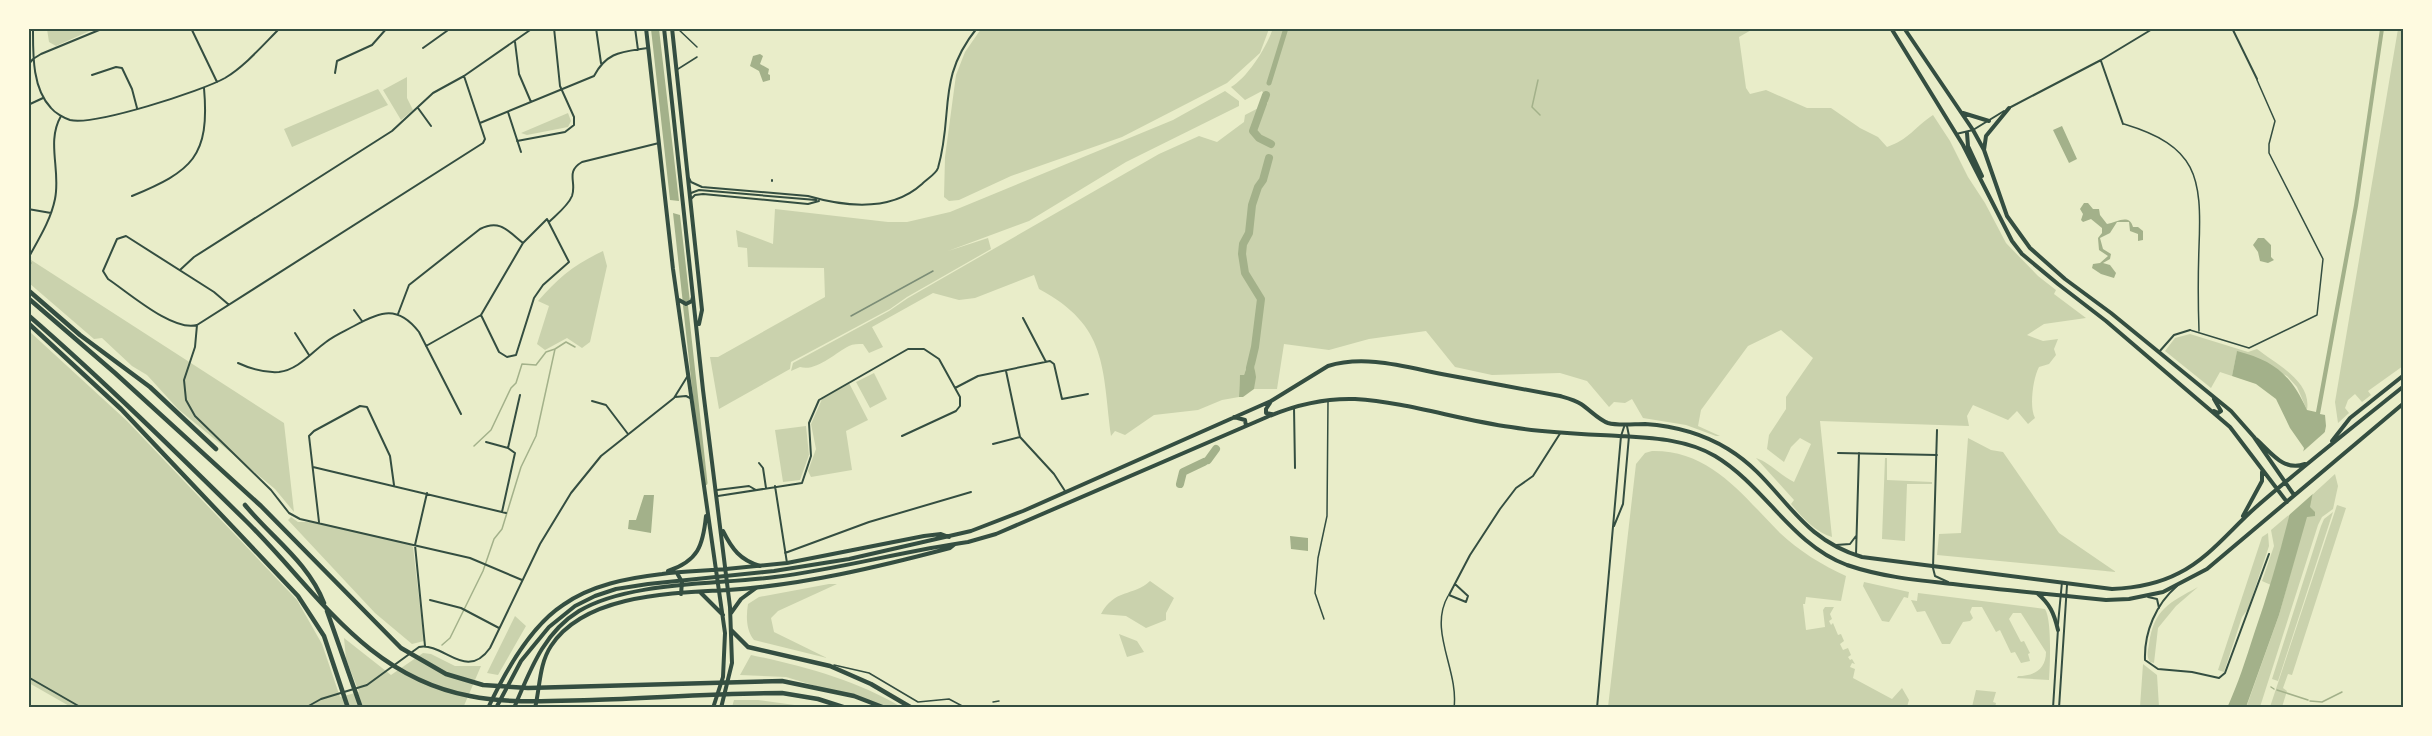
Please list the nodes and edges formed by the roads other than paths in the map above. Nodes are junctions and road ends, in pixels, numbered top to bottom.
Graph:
1 (104, 28) edge
2 (191, 28) edge
3 (280, 28) edge
4 (387, 28) edge
5 (451, 28) edge
6 (533, 28) edge
7 (554, 28) edge
8 (596, 28) edge
9 (635, 28) edge
10 (646, 28) edge
11 (664, 28) edge
12 (672, 28) edge
13 (677, 28) edge
14 (977, 28) edge
15 (1891, 28) edge
16 (1904, 28) edge
17 (2232, 28) edge
18 (31, 29) edge
19 (2153, 29) edge
20 (515, 42) junction
21 (697, 47) dead end
22 (423, 48) dead end
23 (648, 48) junction
24 (638, 50) junction
25 (697, 57) dead end
26 (33, 59) junction
27 (2101, 60) junction
28 (601, 63) junction
29 (28, 65) edge
30 (676, 71) junction
31 (335, 73) dead end
32 (92, 75) dead end
33 (464, 76) junction
34 (2257, 79) joint
35 (217, 82) junction
36 (204, 88) junction
37 (561, 89) junction
38 (43, 98) junction
39 (531, 102) junction
40 (28, 105) edge
41 (137, 108) junction
42 (418, 108) junction
43 (2008, 108) junction
44 (508, 112) junction
45 (1962, 112) junction
46 (61, 116) junction
47 (1989, 122) junction
48 (480, 123) junction
49 (2123, 124) joint
50 (431, 126) dead end
51 (1973, 130) junction
52 (1967, 133) junction
53 (1956, 134) junction
54 (682, 137) junction
55 (517, 141) junction
56 (659, 143) junction
57 (677, 145) junction
58 (1984, 150) junction
59 (520, 152) dead end
60 (686, 171) junction
61 (1981, 180) junction
62 (132, 196) dead end
63 (689, 197) junction
64 (822, 200) junction
65 (28, 209) edge
66 (51, 213) junction
67 (548, 220) junction
68 (523, 243) junction
69 (30, 255) dead end
70 (180, 270) junction
71 (28, 290) edge
72 (694, 294) junction
73 (677, 296) junction
74 (28, 298) edge
75 (228, 304) junction
76 (354, 310) dead end
77 (398, 314) junction
78 (28, 315) edge
79 (481, 315) junction
80 (1023, 318) dead end
81 (362, 321) junction
82 (28, 323) edge
83 (197, 325) junction
84 (2190, 330) joint
85 (698, 331) junction
86 (2199, 332) junction
87 (295, 333) dead end
88 (426, 346) junction
89 (2158, 353) junction
90 (309, 355) junction
91 (1046, 362) junction
92 (238, 363) dead end
93 (1006, 371) junction
94 (688, 374) junction
95 (2403, 375) edge
96 (2403, 386) edge
97 (955, 388) junction
98 (1088, 394) dead end
99 (2209, 394) junction
100 (520, 395) dead end
101 (674, 398) junction
102 (692, 399) junction
103 (592, 400) dead end
104 (1328, 400) junction
105 (1271, 401) junction
106 (2403, 404) edge
107 (1294, 406) junction
108 (2210, 408) junction
109 (460, 414) dead end
110 (1272, 414) junction
111 (1233, 417) junction
112 (1608, 423) junction
113 (1626, 423) junction
114 (1245, 426) junction
115 (1937, 430) dead end
116 (1562, 432) junction
117 (628, 434) junction
118 (1606, 435) junction
119 (902, 436) dead end
120 (1621, 436) junction
121 (1629, 436) junction
122 (1020, 437) junction
123 (2254, 437) junction
124 (486, 442) dead end
125 (993, 444) dead end
126 (2328, 446) junction
127 (508, 448) junction
128 (216, 449) dead end
129 (1838, 453) dead end
130 (1859, 453) junction
131 (1937, 455) junction
132 (759, 463) dead end
133 (2308, 463) junction
134 (313, 467) junction
135 (1295, 468) dead end
136 (2261, 468) junction
137 (2284, 483) junction
138 (394, 485) junction
139 (775, 486) junction
140 (737, 488) junction
141 (766, 488) junction
142 (2276, 489) junction
143 (717, 490) junction
144 (756, 490) junction
145 (1065, 491) junction
146 (971, 492) dead end
147 (427, 493) junction
148 (738, 494) junction
149 (2294, 495) junction
150 (717, 496) junction
151 (2287, 502) junction
152 (245, 505) dead end
153 (707, 508) junction
154 (502, 512) junction
155 (506, 513) dead end
156 (2241, 520) junction
157 (319, 522) junction
158 (721, 527) junction
159 (1612, 528) junction
160 (1856, 536) junction
161 (949, 537) junction
162 (956, 544) junction
163 (415, 545) junction
164 (1832, 545) junction
165 (785, 553) junction
166 (2269, 554) dead end
167 (1856, 555) junction
168 (787, 563) junction
169 (770, 565) junction
170 (760, 566) junction
171 (1933, 568) junction
172 (726, 569) junction
173 (716, 570) junction
174 (676, 573) junction
175 (662, 574) junction
176 (522, 580) junction
177 (2064, 582) junction
178 (780, 584) junction
179 (1455, 584) junction
180 (1950, 584) junction
181 (2177, 586) junction
182 (756, 588) junction
183 (728, 590) junction
184 (719, 591) junction
185 (701, 592) junction
186 (2036, 593) junction
187 (681, 594) junction
188 (1449, 595) junction
189 (2060, 596) junction
190 (2066, 596) junction
191 (2145, 596) junction
192 (430, 600) dead end
193 (2159, 608) junction
194 (731, 614) junction
195 (723, 615) junction
196 (1324, 619) dead end
197 (500, 628) junction
198 (2058, 630) junction
199 (732, 631) junction
200 (425, 646) junction
201 (830, 666) junction
202 (28, 677) edge
203 (999, 701) dead end
204 (993, 702) dead end
205 (360, 706) edge
206 (348, 707) edge
207 (82, 708) edge
208 (305, 708) edge
209 (488, 708) edge
210 (496, 708) edge
211 (514, 708) edge
212 (535, 708) edge
213 (713, 708) edge
214 (721, 708) edge
215 (846, 708) edge
216 (885, 708) edge
217 (912, 708) edge
218 (966, 708) edge
219 (1454, 708) edge
220 (1597, 708) edge
221 (2053, 708) edge
222 (2059, 708) edge

1 - 26 street
2 - 35 street
3 - 35 street
4 - 31 street
5 - 22 street
6 - 20 street
7 - 37 street
8 - 28 street
9 - 24 street
10 - 23 main road
11 - 57 main road
12 - 30 main road
13 - 21 lane
14 - 64 street
15 - 53 main road
16 - 45 main road
17 - 34 street
18 - 26 street
19 - 27 street
20 - 33 street
20 - 39 street
23 - 24 street
23 - 56 main road
24 - 28 street
25 - 30 lane
26 - 29 street
26 - 38 street
27 - 43 street
27 - 49 street
28 - 37 street
30 - 54 main road
32 - 41 street
33 - 42 street
33 - 48 street
34 - 86 lane
35 - 36 street
36 - 41 street
36 - 62 street
37 - 39 street
37 - 55 street
38 - 40 street
38 - 46 street
39 - 44 street
41 - 46 street
42 - 50 street
42 - 70 street
43 - 47 street
43 - 58 main road
44 - 48 street
44 - 55 street
45 - 47 main road
45 - 51 main road
46 - 66 street
47 - 51 street
48 - 75 street
49 - 86 lane
51 - 52 street
51 - 58 main road
52 - 53 street
52 - 61 main road
53 - 61 main road
54 - 57 main road
54 - 60 main road
55 - 59 street
56 - 67 street
56 - 73 main road
57 - 72 main road
58 - 89 main road
60 - 63 main road
60 - 64 street
61 - 108 main road
63 - 64 street
63 - 85 main road
65 - 66 street
66 - 69 street
67 - 68 street
67 - 79 street
68 - 77 street
68 - 79 street
70 - 75 street
70 - 83 street
71 - 128 highway
72 - 73 main road
72 - 85 main road
73 - 94 main road
74 - 216 highway
75 - 83 street
76 - 81 street
77 - 81 street
77 - 88 street
78 - 215 highway
79 - 88 street
80 - 91 street
81 - 90 street
82 - 206 highway
83 - 157 street
84 - 86 lane
84 - 89 street
85 - 143 main road
87 - 90 street
88 - 109 street
89 - 99 main road
90 - 92 street
91 - 93 street
91 - 98 street
93 - 97 street
93 - 122 street
94 - 101 street
94 - 102 main road
95 - 126 main road
96 - 126 main road
97 - 119 street
97 - 139 street
99 - 108 main road
99 - 123 main road
100 - 127 street
101 - 102 street
101 - 117 street
102 - 153 main road
103 - 117 street
104 - 107 main road
104 - 116 main road
104 - 196 lane
105 - 110 main road
105 - 111 main road
105 - 112 main road
106 - 149 main road
107 - 110 main road
107 - 135 street
108 - 136 main road
110 - 114 main road
111 - 114 main road
111 - 145 main road
112 - 113 main road
112 - 118 main road
113 - 120 street
113 - 121 street
113 - 164 main road
114 - 162 main road
115 - 131 street
116 - 118 main road
116 - 179 street
117 - 176 street
118 - 120 main road
120 - 121 main road
120 - 159 street
121 - 159 street
121 - 180 main road
122 - 125 street
122 - 145 street
123 - 133 main road
123 - 137 main road
124 - 127 street
126 - 133 main road
127 - 154 street
129 - 130 street
130 - 131 street
130 - 160 street
131 - 171 street
132 - 141 street
133 - 137 main road
134 - 138 street
134 - 138 street
134 - 157 street
136 - 142 main road
136 - 156 main road
137 - 142 main road
137 - 149 main road
138 - 147 street
139 - 141 street
139 - 165 street
140 - 143 street
140 - 144 street
140 - 148 street
141 - 144 street
142 - 151 main road
142 - 156 main road
143 - 150 main road
144 - 148 street
145 - 161 main road
146 - 165 street
147 - 154 street
147 - 163 street
148 - 150 street
149 - 151 main road
150 - 158 main road
151 - 181 main road
152 - 205 highway
153 - 173 main road
153 - 175 main road
154 - 155 street
156 - 177 main road
157 - 163 street
158 - 170 main road
158 - 172 main road
159 - 220 street
160 - 164 street
160 - 167 street
161 - 168 main road
161 - 210 main road
162 - 178 main road
162 - 211 main road
163 - 176 street
163 - 200 street
164 - 167 main road
165 - 168 street
166 - 193 street
167 - 171 main road
168 - 169 main road
169 - 170 main road
169 - 178 main road
170 - 172 main road
171 - 177 main road
171 - 180 street
172 - 173 main road
172 - 183 main road
173 - 174 main road
173 - 184 main road
174 - 175 main road
174 - 187 main road
175 - 209 main road
176 - 197 street
177 - 189 street
177 - 190 street
178 - 182 main road
179 - 188 street
179 - 188 street
180 - 186 main road
181 - 191 main road
181 - 193 street
182 - 183 main road
182 - 194 main road
183 - 184 main road
183 - 194 main road
184 - 185 main road
184 - 195 main road
185 - 187 main road
185 - 195 main road
186 - 189 main road
186 - 198 main road
187 - 212 main road
188 - 219 lane
189 - 190 main road
189 - 198 street
190 - 191 main road
190 - 222 street
191 - 193 street
192 - 197 street
194 - 199 main road
195 - 213 main road
197 - 200 street
198 - 221 street
199 - 201 highway
199 - 214 main road
200 - 208 street
201 - 217 highway
201 - 218 lane
202 - 207 street
203 - 204 lane

